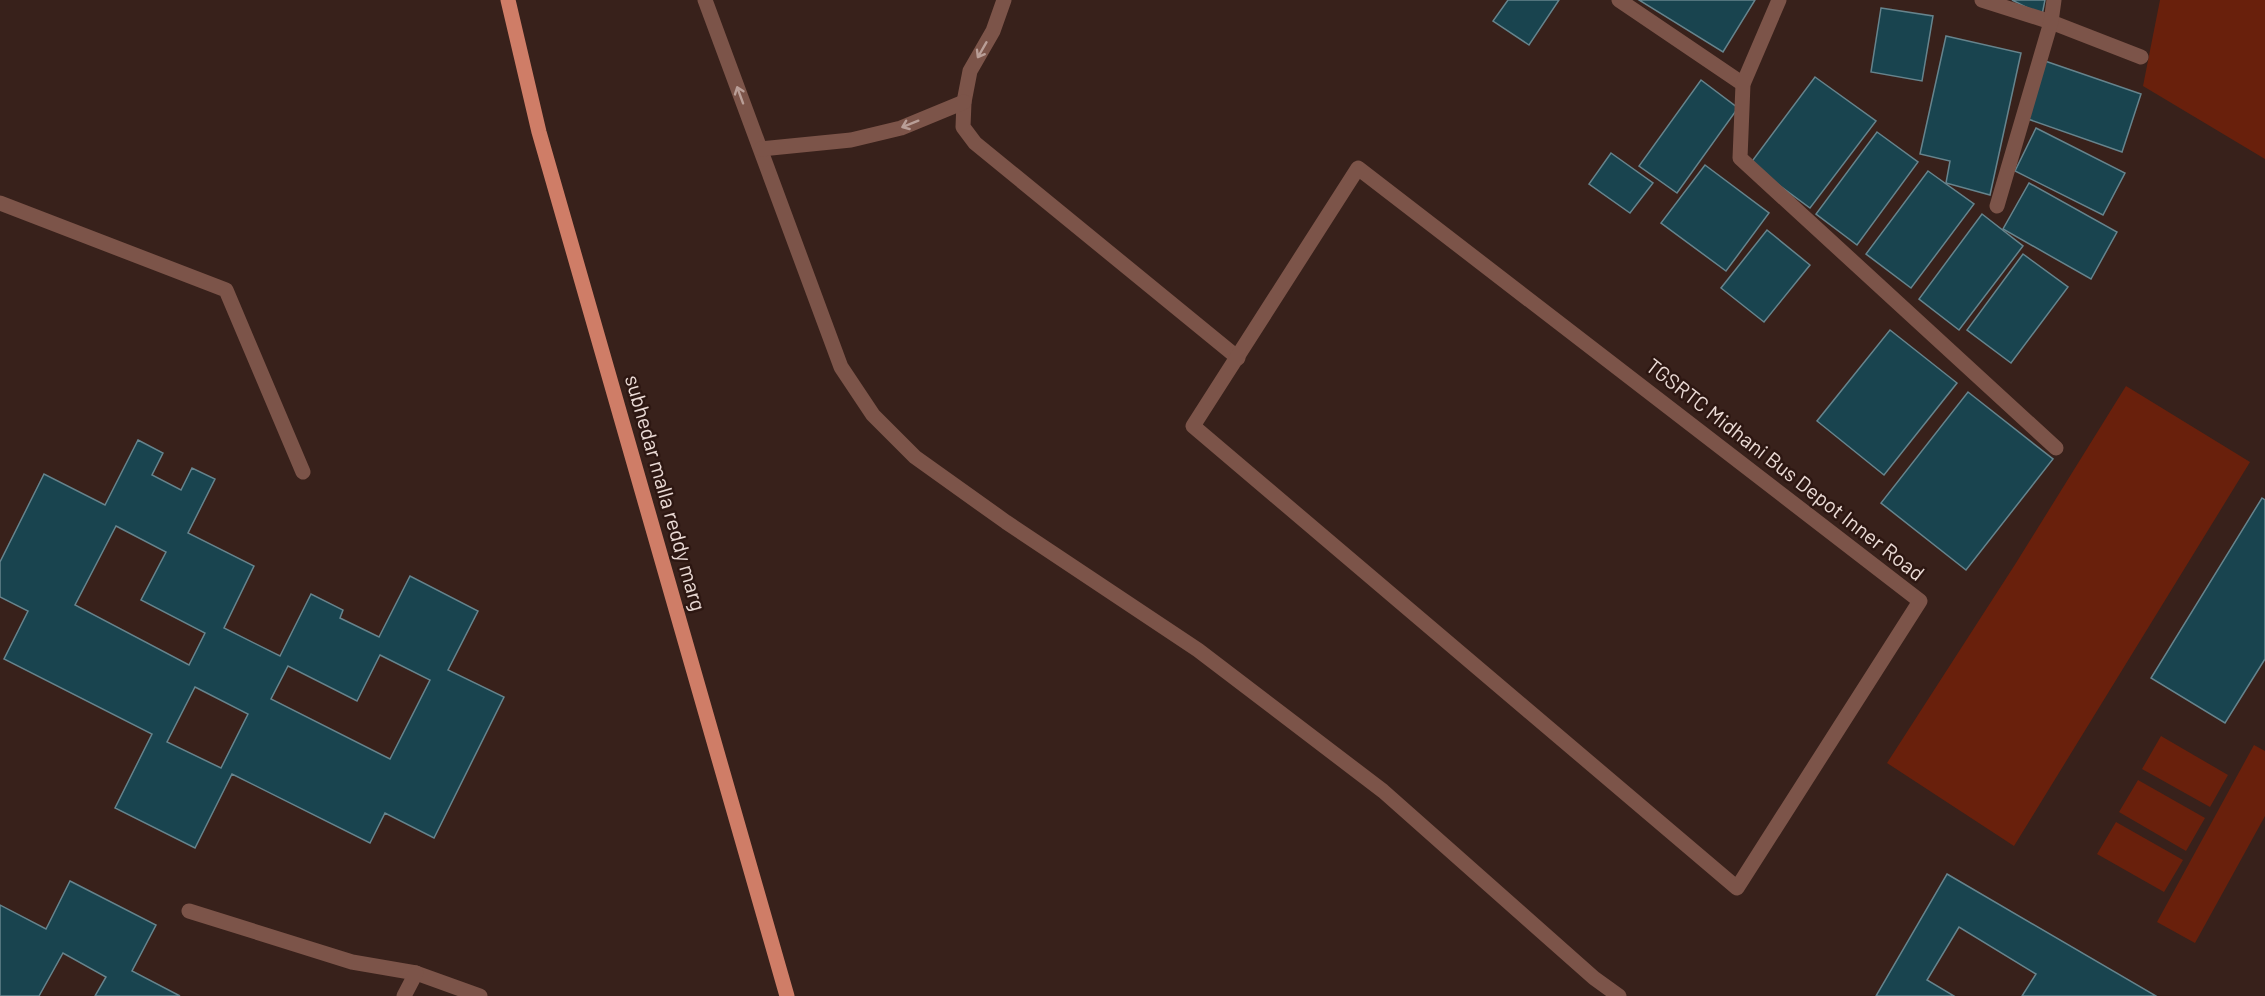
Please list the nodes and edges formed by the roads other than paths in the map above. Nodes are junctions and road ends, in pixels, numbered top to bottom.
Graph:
1 (508, 0) edge
2 (705, 0) edge
3 (1004, 0) edge
4 (1619, 0) edge
5 (1779, 0) edge
6 (1982, 0) edge
7 (2054, 0) edge
8 (2051, 22) junction
9 (2141, 57) dead end
10 (1743, 84) junction
11 (964, 102) junction
12 (761, 149) junction
13 (0, 202) edge
14 (1997, 206) dead end
15 (1238, 358) junction
16 (2056, 448) dead end
17 (303, 472) dead end
18 (189, 911) dead end
19 (416, 973) junction
20 (449, 991) edge
21 (404, 996) edge
22 (480, 996) edge
23 (787, 996) edge
24 (1619, 996) edge

1 - 23 main road, subhedar malla reddy marg
12 -> 2 street
3 -> 11 street
4 - 10 street
5 - 10 street
6 - 8 street
7 - 8 street
8 - 9 street
8 - 14 street
10 - 16 street
11 -> 12 street
11 - 15 street
12 - 24 street
13 - 17 street
15 - 15 street, TGSRTC Midhani Bus Depot Inner Road
18 - 19 street
19 - 20 street
19 - 21 street
20 - 22 street

